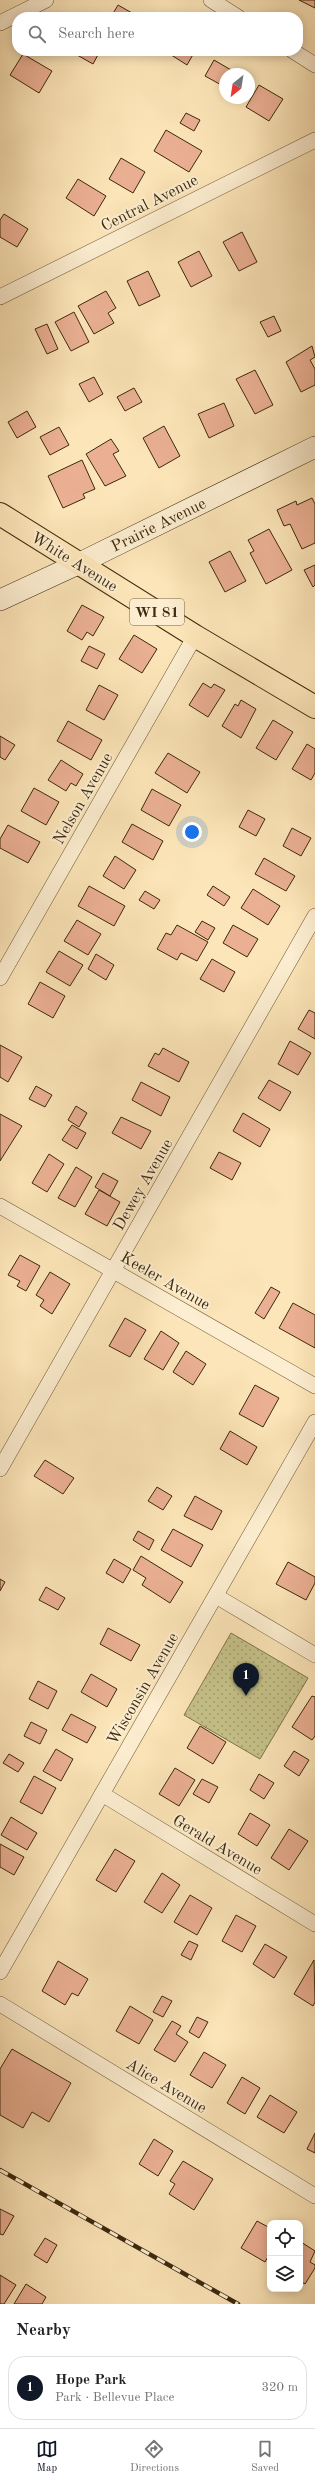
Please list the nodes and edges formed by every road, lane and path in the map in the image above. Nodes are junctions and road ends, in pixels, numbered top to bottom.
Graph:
1 (46, 0) edge
2 (211, 0) edge
3 (22, 12) edge
4 (230, 12) edge
5 (12, 17) edge
6 (0, 23) edge
7 (300, 56) edge
8 (315, 65) edge
9 (315, 140) edge
10 (0, 298) edge
11 (315, 447) edge
12 (0, 514) edge
13 (80, 563) junction
14 (0, 600) edge
15 (195, 636) junction
16 (315, 707) edge
17 (315, 916) edge
18 (0, 978) edge
19 (0, 1206) edge
20 (114, 1271) junction
21 (315, 1386) edge
22 (315, 1422) edge
23 (0, 1470) edge
24 (216, 1596) junction
25 (315, 1655) edge
26 (102, 1794) junction
27 (315, 1924) edge
28 (0, 1972) edge
29 (0, 2004) edge
30 (315, 2196) edge

1 - 3 street
2 - 4 street
5 - 6 street
7 - 8 street
9 - 10 street, Central Avenue
11 - 13 street, Prairie Avenue
12 - 13 main road, White Avenue / WI 81
13 - 14 street, Prairie Avenue
13 - 15 main road, White Avenue / WI 81
15 - 16 main road, White Avenue / WI 81
15 - 18 street, Nelson Avenue
17 - 20 street, Dewey Avenue
19 - 20 street, Keeler Avenue
20 - 21 street, Keeler Avenue
20 - 23 street, Dewey Avenue
22 - 24 street, Wisconsin Avenue
24 - 25 street
24 - 26 street, Wisconsin Avenue
26 - 27 street, Gerald Avenue
26 - 28 street, Wisconsin Avenue
29 - 30 street, Alice Avenue

